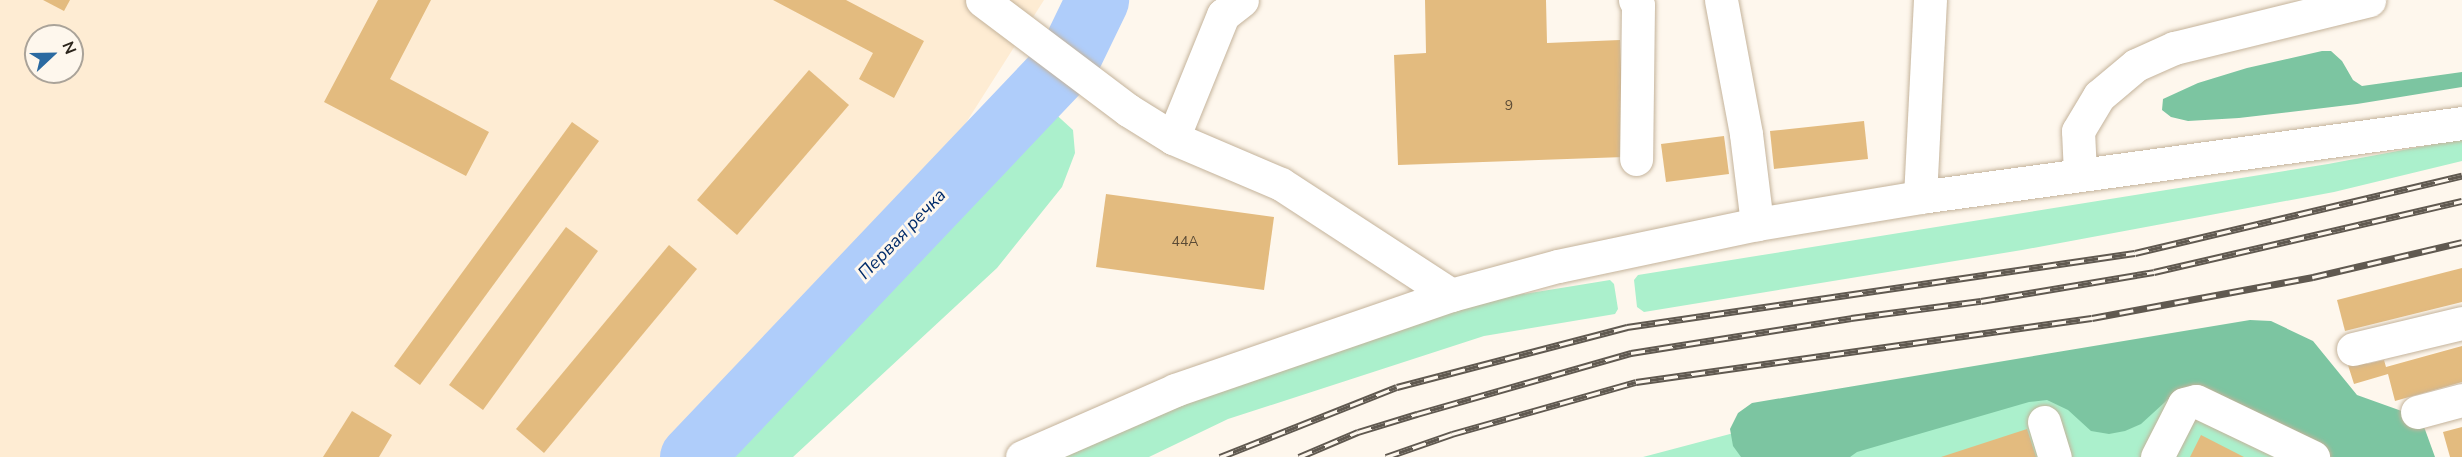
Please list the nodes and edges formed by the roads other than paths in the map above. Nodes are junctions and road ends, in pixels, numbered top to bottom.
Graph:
1 (982, 0) edge
2 (1242, 0) edge
3 (1635, 0) edge
4 (1721, 0) edge
5 (1930, 0) edge
6 (2368, 0) edge
7 (2462, 123) edge
8 (1173, 138) junction
9 (1636, 159) dead end
10 (2080, 173) junction
11 (1920, 197) junction
12 (1757, 224) junction
13 (1451, 295) junction
14 (2462, 323) edge
15 (2353, 349) dead end
16 (2462, 400) edge
17 (2417, 412) dead end
18 (2044, 423) dead end
19 (1022, 457) edge
20 (2055, 457) edge
21 (2157, 457) edge
22 (2313, 457) edge

1 - 8 street
2 - 8 street
3 - 9 street
4 - 12 street
5 - 11 street
6 - 10 street
7 - 10 street
8 - 13 street
10 - 11 street
11 - 12 street
12 - 13 street
13 - 19 street
14 - 15 street
16 - 17 street
18 - 20 street
21 - 22 street

